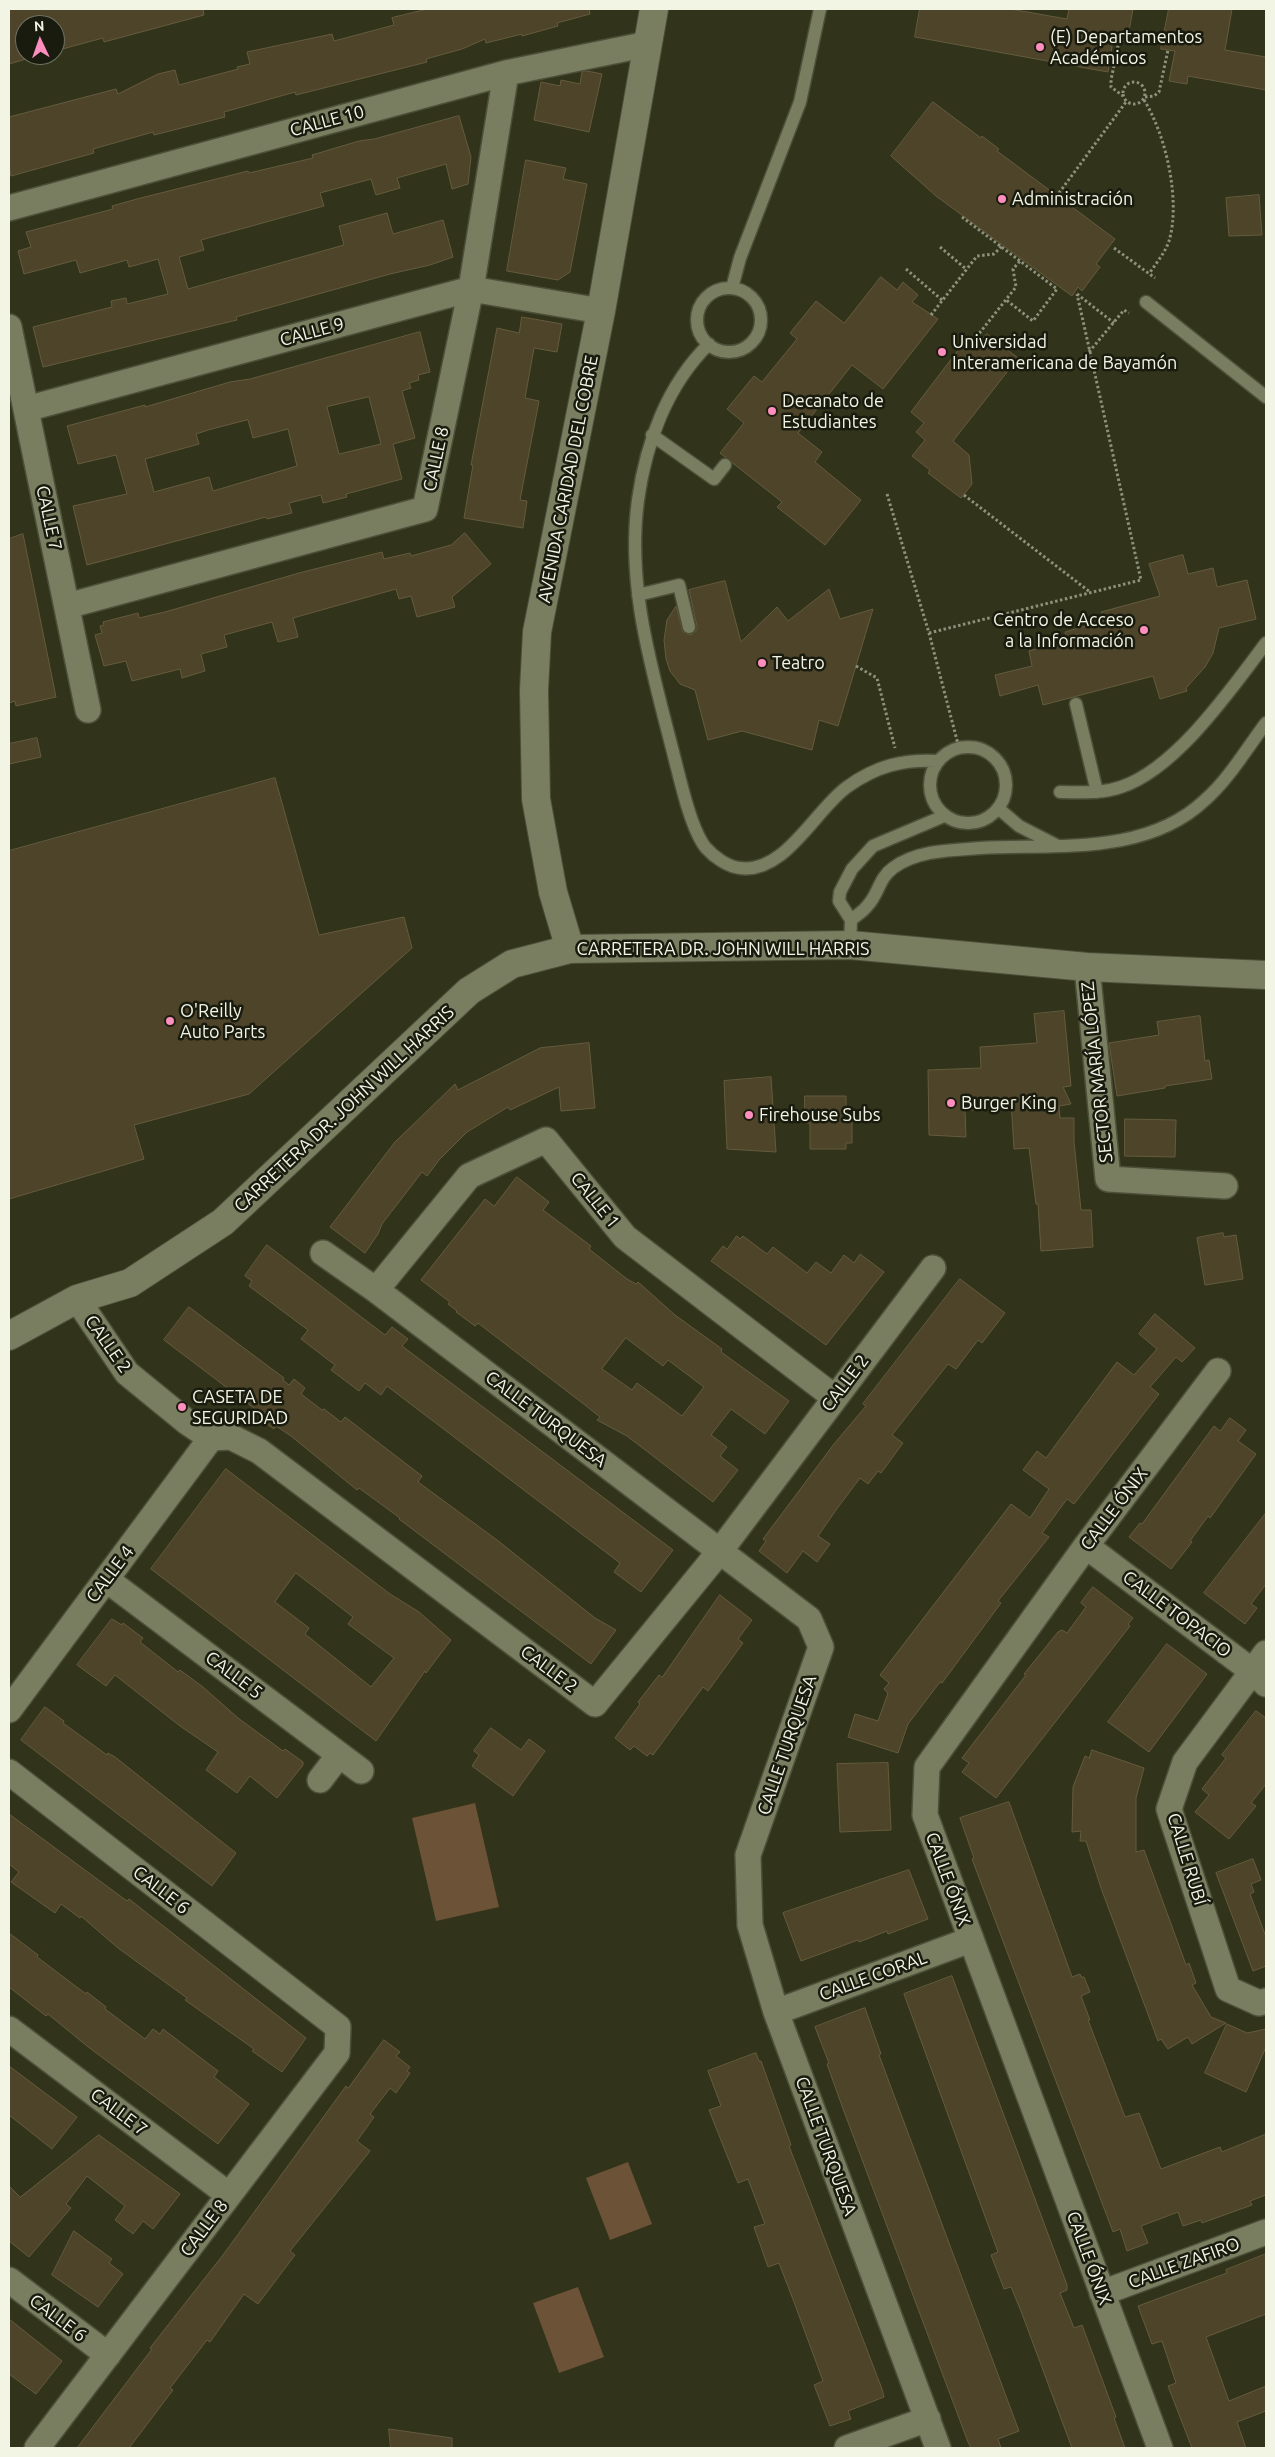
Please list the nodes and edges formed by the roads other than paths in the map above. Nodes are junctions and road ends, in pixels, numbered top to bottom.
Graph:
1 (654, 9) edge
2 (820, 9) edge
3 (648, 44) junction
4 (506, 73) junction
5 (9, 208) edge
6 (732, 288) junction
7 (471, 289) junction
8 (1146, 302) dead end
9 (601, 311) junction
10 (9, 327) edge
11 (708, 344) junction
12 (1266, 397) edge
13 (26, 409) junction
14 (652, 435) junction
15 (725, 464) dead end
16 (638, 595) junction
17 (67, 606) junction
18 (689, 627) dead end
19 (1266, 643) edge
20 (1076, 704) dead end
21 (88, 710) dead end
22 (1266, 723) edge
23 (938, 761) junction
24 (1060, 792) dead end
25 (1097, 792) junction
26 (998, 808) junction
27 (944, 816) junction
28 (1058, 846) junction
29 (851, 933) junction
30 (570, 949) junction
31 (1087, 967) junction
32 (1266, 975) edge
33 (1225, 1186) dead end
34 (323, 1253) dead end
35 (933, 1268) dead end
36 (376, 1290) junction
37 (77, 1298) junction
38 (9, 1336) edge
39 (1218, 1371) dead end
40 (834, 1397) junction
41 (211, 1438) junction
42 (1086, 1546) junction
43 (720, 1550) junction
44 (107, 1580) junction
45 (1262, 1669) edge
46 (9, 1710) edge
47 (339, 1755) junction
48 (9, 1772) edge
49 (361, 1772) dead end
50 (320, 1780) dead end
51 (970, 1940) junction
52 (1266, 2001) edge
53 (314, 2008) joint
54 (776, 2012) junction
55 (9, 2029) edge
56 (229, 2195) junction
57 (1266, 2232) edge
58 (9, 2280) edge
59 (1102, 2293) junction
60 (108, 2355) junction
61 (928, 2419) junction
62 (37, 2448) edge
63 (847, 2448) edge
64 (938, 2448) edge
65 (1160, 2448) edge

1 - 3 street, AVENIDA CARIDAD DEL COBRE
2 - 6 lane
3 - 4 street, CALLE 10
3 - 9 street, AVENIDA CARIDAD DEL COBRE
4 - 5 street, CALLE 10
4 - 7 street, CALLE 8
6 - 11 lane
6 - 11 lane
7 - 9 street, CALLE 9
7 - 13 street, CALLE 9
7 - 17 street, CALLE 8
8 - 12 lane
9 - 30 street, AVENIDA CARIDAD DEL COBRE
10 - 13 street, CALLE 7
11 - 14 lane
13 - 17 street, CALLE 7
14 - 15 lane
14 - 16 lane
16 - 18 lane
16 - 23 lane
17 - 21 street, CALLE 7
19 - 25 lane
20 - 25 lane
22 - 28 lane
23 - 26 lane
23 - 27 lane
24 - 25 lane
26 - 27 lane
26 - 28 lane
27 - 29 lane
28 - 29 lane
29 - 30 street, CARRETERA DR. JOHN WILL HARRIS
29 - 31 street, CARRETERA DR. JOHN WILL HARRIS
30 - 37 street, CARRETERA DR. JOHN WILL HARRIS
31 - 32 street, CARRETERA DR. JOHN WILL HARRIS
31 - 33 street, SECTOR MARÍA LÓPEZ
34 - 36 street, CALLE TURQUESA
35 - 40 street, CALLE 2
36 - 40 street, CALLE 1
36 - 43 street, CALLE TURQUESA
37 - 38 street, CARRETERA DR. JOHN WILL HARRIS
37 - 41 street, CALLE 2
39 - 42 street, CALLE ÓNIX
40 - 43 street, CALLE 2
41 - 43 street, CALLE 2
41 - 44 street, CALLE 4
42 - 45 street, CALLE TOPACIO
42 - 51 street, CALLE ÓNIX
43 - 54 street, CALLE TURQUESA
44 - 46 street, CALLE 4
44 - 47 street, CALLE 5
45 - 52 street, CALLE RUBÍ
47 - 49 street, CALLE 5
47 - 50 street
48 - 53 street, CALLE 6
51 - 54 street, CALLE CORAL
51 - 59 street, CALLE ÓNIX
53 - 56 street, CALLE 8
54 - 61 street, CALLE TURQUESA
55 - 56 street, CALLE 7
56 - 60 street, CALLE 8
57 - 59 street, CALLE ZAFIRO
58 - 60 street, CALLE 6
59 - 65 street, CALLE ÓNIX
60 - 62 street, CALLE 8
61 - 63 street
61 - 64 street, CALLE TURQUESA

